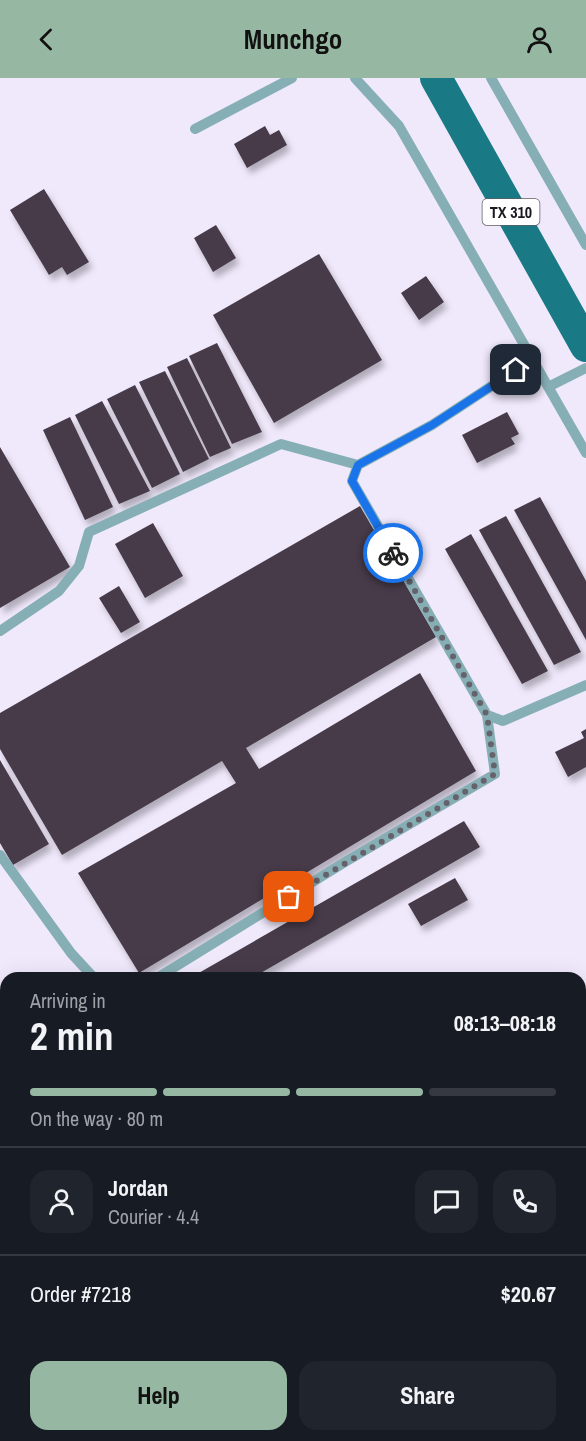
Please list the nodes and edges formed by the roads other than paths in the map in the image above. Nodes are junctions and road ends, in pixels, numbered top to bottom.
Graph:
1 (292, 78) edge
2 (355, 78) edge
3 (436, 78) edge
4 (491, 78) edge
5 (195, 129) dead end
6 (586, 245) edge
7 (586, 346) edge
8 (532, 359) junction
9 (586, 368) edge
10 (548, 387) junction
11 (586, 453) edge
12 (358, 465) junction
13 (0, 631) edge
14 (586, 685) edge
15 (487, 715) junction
16 (0, 855) edge
17 (88, 972) edge
18 (167, 972) edge

1 - 5 lane
2 - 8 lane
3 - 7 main road, TX 310
4 - 6 lane
8 - 10 lane
8 - 12 lane
9 - 10 lane
10 - 11 lane
12 - 13 lane
12 - 15 lane
14 - 15 lane
15 - 18 lane
16 - 17 lane

